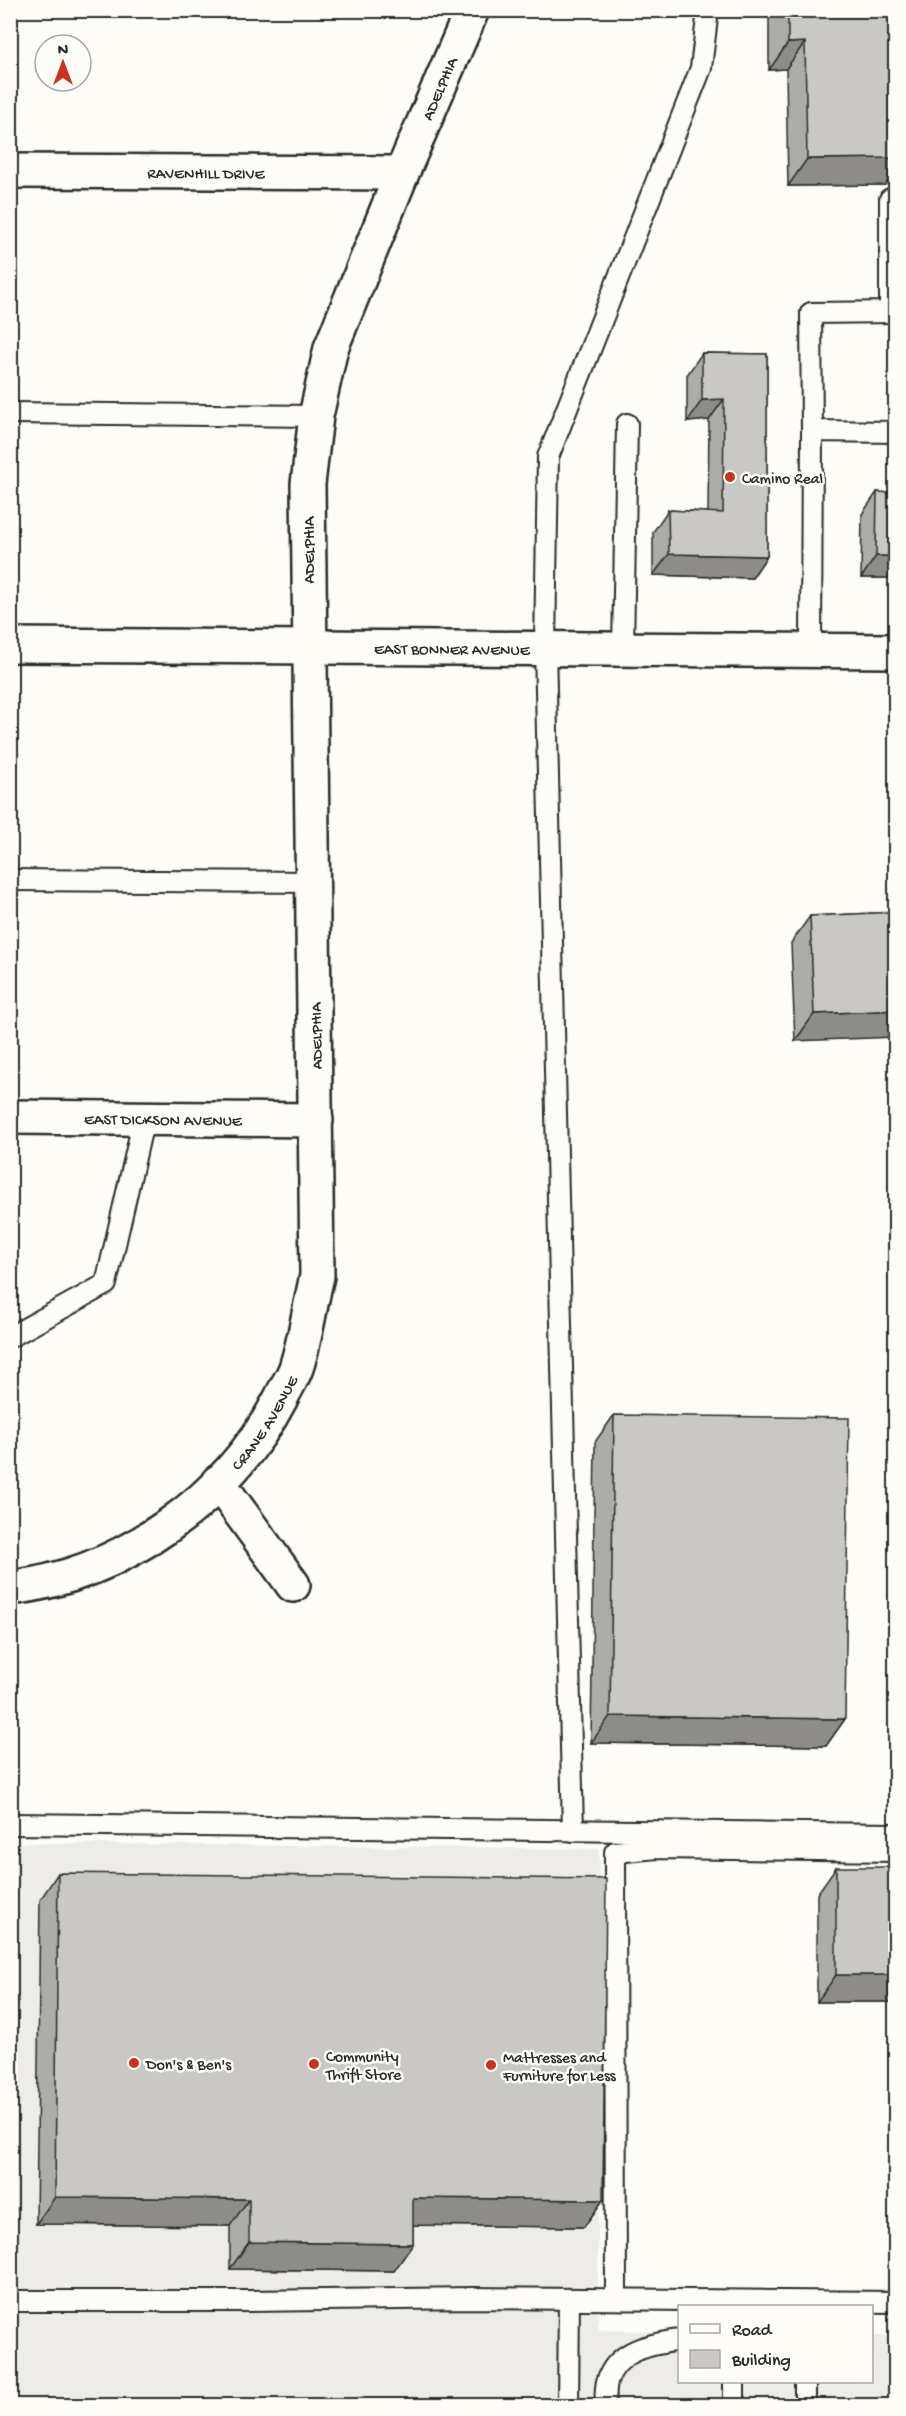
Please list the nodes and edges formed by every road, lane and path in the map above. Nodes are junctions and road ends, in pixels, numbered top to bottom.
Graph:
1 (472, 10) edge
2 (708, 10) edge
3 (10, 171) edge
4 (402, 174) junction
5 (896, 199) edge
6 (893, 312) edge
7 (10, 413) edge
8 (316, 416) junction
9 (627, 424) dead end
10 (812, 431) junction
11 (896, 432) edge
12 (10, 645) edge
13 (309, 647) junction
14 (545, 648) junction
15 (623, 649) junction
16 (811, 650) junction
17 (896, 651) edge
18 (10, 880) edge
19 (312, 882) junction
20 (10, 1117) edge
21 (144, 1118) junction
22 (316, 1120) junction
23 (10, 1337) edge
24 (218, 1482) junction
25 (293, 1585) dead end
26 (10, 1588) edge
27 (10, 1824) edge
28 (573, 1831) junction
29 (896, 1834) edge
30 (896, 1851) edge
31 (569, 2299) junction
32 (616, 2299) junction
33 (10, 2301) edge
34 (896, 2302) edge
35 (805, 2304) edge
36 (678, 2340) edge
37 (734, 2383) edge
38 (805, 2383) edge
39 (568, 2406) edge
40 (605, 2406) edge
41 (734, 2406) edge
42 (805, 2406) edge

1 - 4 street, ADELPHIA
2 - 14 lane
3 - 4 street, RAVENHILL DRIVE
4 - 8 street, ADELPHIA
5 - 6 lane
6 - 10 lane
7 - 8 lane
8 - 13 street, ADELPHIA
9 - 15 lane
10 - 11 lane
10 - 16 lane
12 - 13 street, EAST BONNER AVENUE
13 - 14 street, EAST BONNER AVENUE
13 - 19 street, ADELPHIA
14 - 15 street, EAST BONNER AVENUE
14 - 28 lane
15 - 16 street, EAST BONNER AVENUE
16 - 17 street, EAST BONNER AVENUE
18 - 19 lane
19 - 22 street, ADELPHIA
20 - 21 street, EAST DICKSON AVENUE
21 - 22 street, EAST DICKSON AVENUE
21 - 23 lane
22 - 24 street, CRANE AVENUE
24 - 25 street
24 - 26 street, CRANE AVENUE
27 - 28 lane
28 - 29 lane
30 - 32 lane
31 - 32 lane
31 - 33 lane
31 - 39 lane
32 - 35 lane
34 - 35 lane
36 - 40 lane
37 - 41 lane
38 - 42 lane

